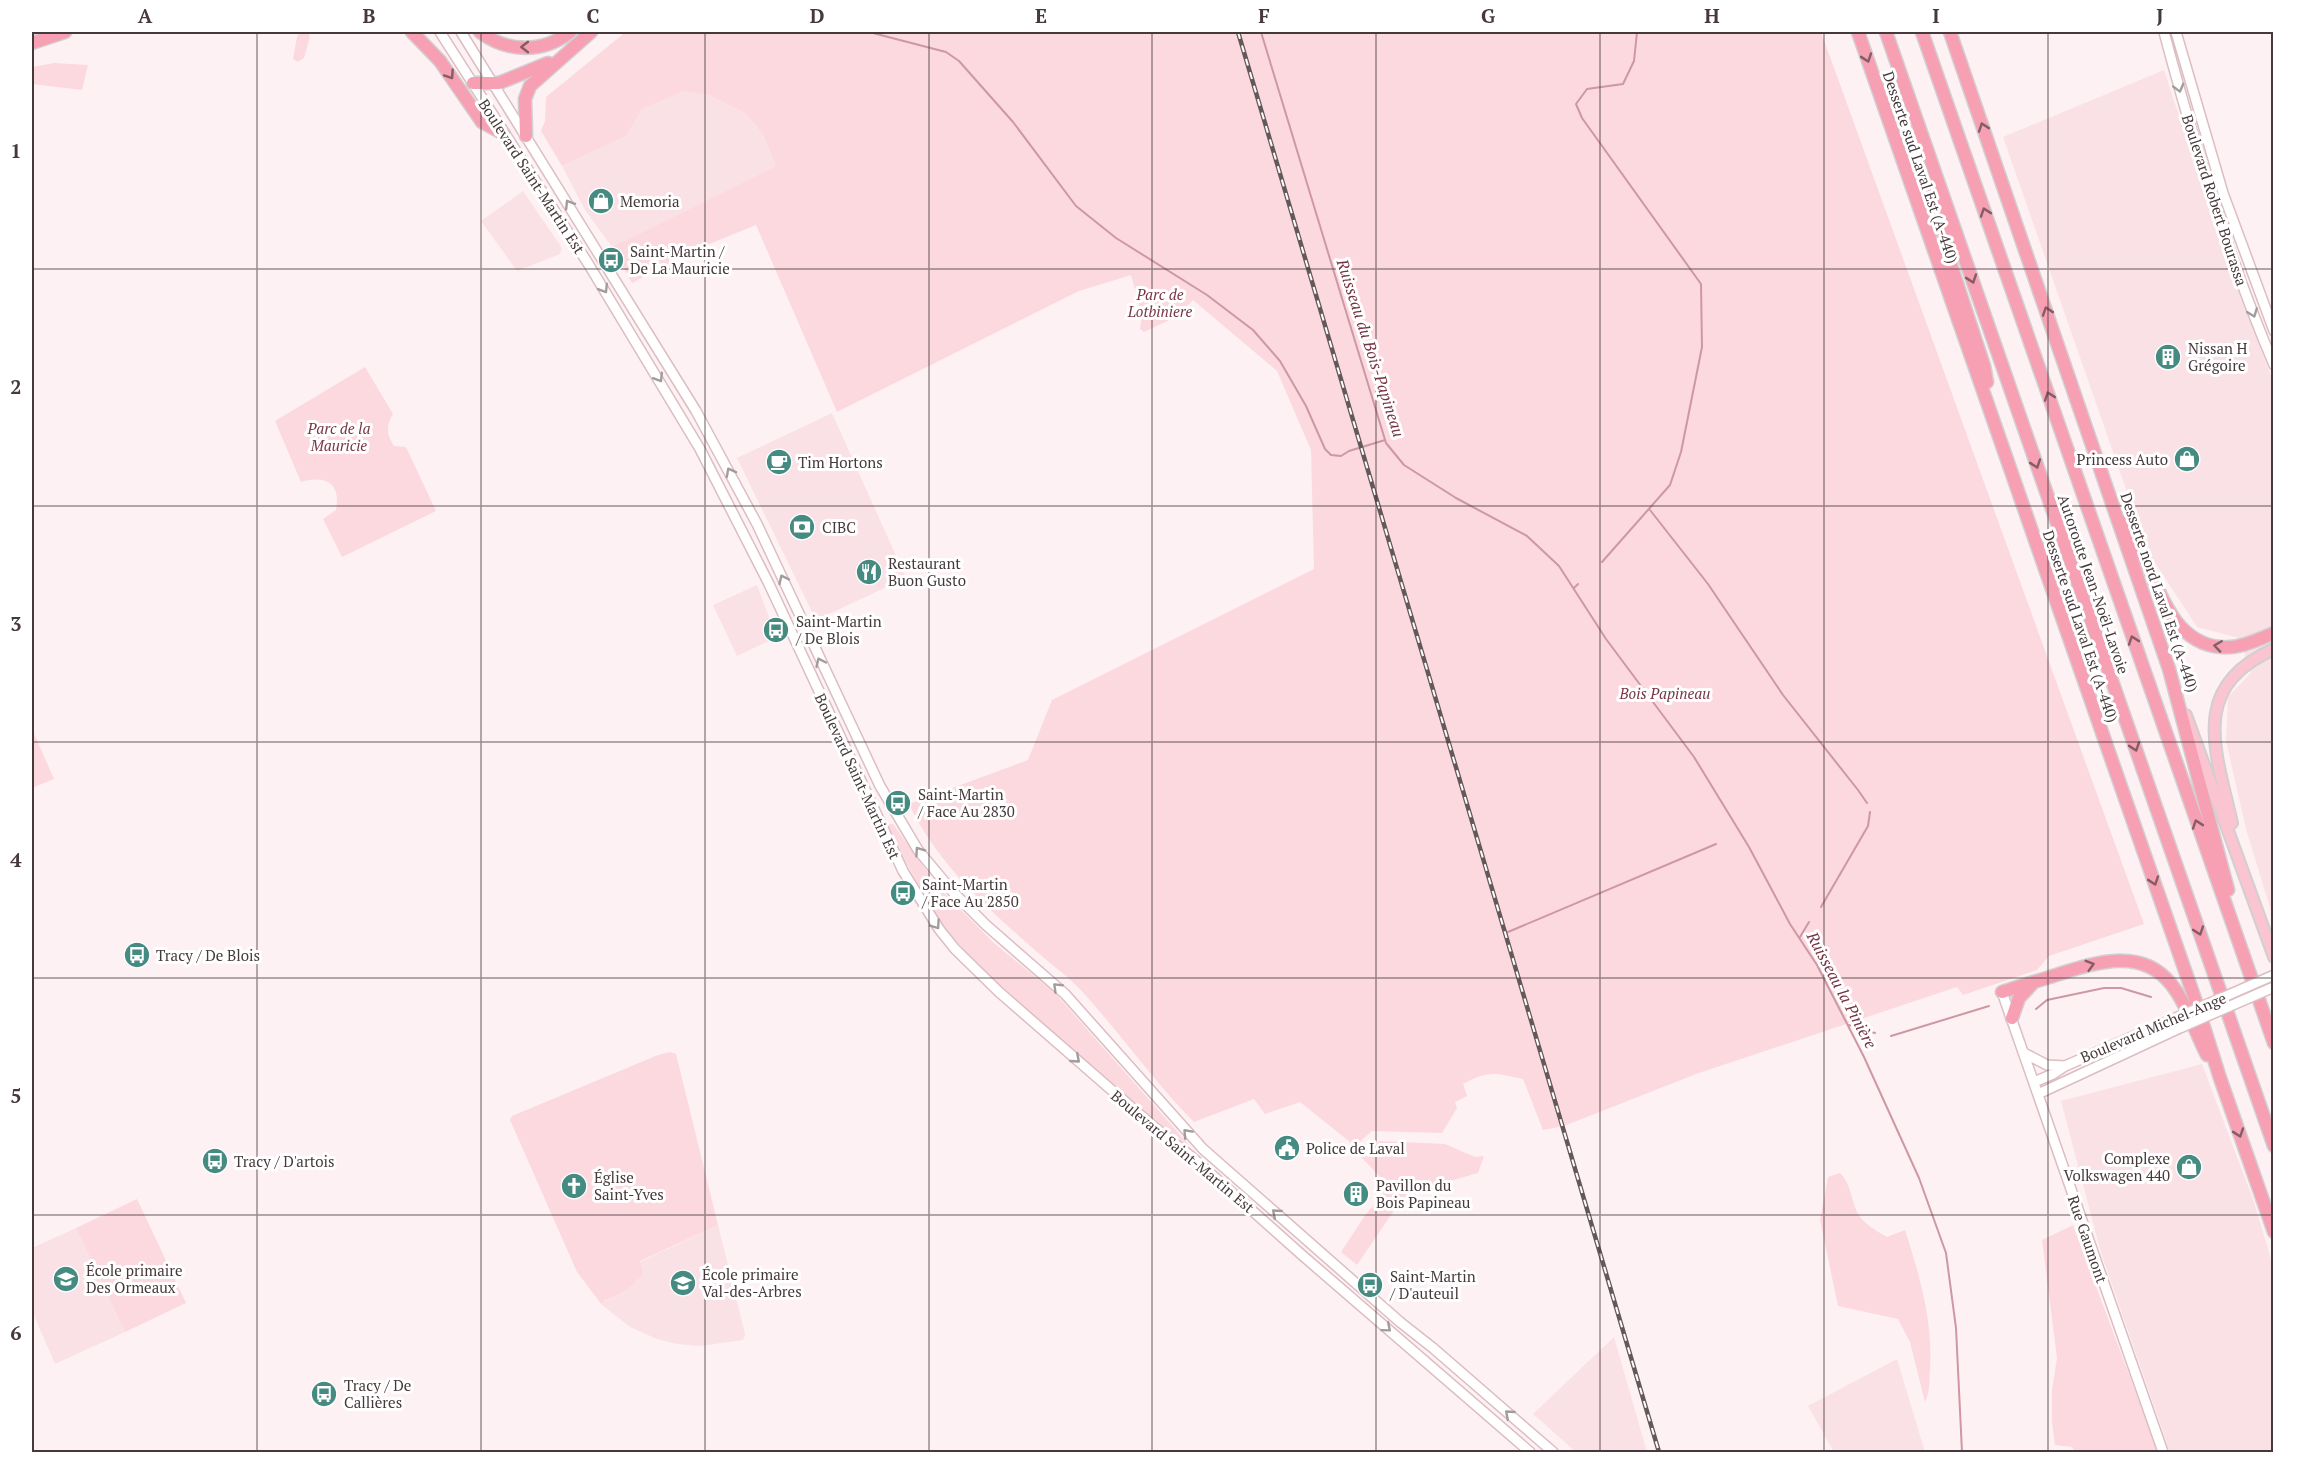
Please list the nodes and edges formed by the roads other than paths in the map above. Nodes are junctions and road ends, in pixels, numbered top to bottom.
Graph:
1 (65, 32) edge
2 (412, 32) edge
3 (440, 32) edge
4 (461, 32) edge
5 (480, 32) edge
6 (570, 32) edge
7 (591, 32) edge
8 (1858, 32) edge
9 (1886, 32) edge
10 (1922, 32) edge
11 (1950, 32) edge
12 (2164, 32) edge
13 (2176, 32) edge
14 (32, 43) edge
15 (564, 55) junction
16 (472, 83) junction
17 (493, 84) junction
18 (1918, 125) junction
19 (504, 134) junction
20 (526, 136) junction
21 (2274, 331) edge
22 (2274, 365) edge
23 (1994, 420) junction
24 (2107, 485) junction
25 (2274, 633) edge
26 (2274, 649) edge
27 (2169, 669) junction
28 (2240, 862) junction
29 (2274, 957) edge
30 (2274, 975) edge
31 (2034, 982) junction
32 (2274, 987) edge
33 (2002, 992) joint
34 (2258, 998) junction
35 (2012, 1018) junction
36 (2274, 1043) edge
37 (2024, 1053) junction
38 (2065, 1066) junction
39 (2220, 1078) junction
40 (2034, 1082) junction
41 (2038, 1095) junction
42 (2274, 1146) edge
43 (1245, 1187) junction
44 (1237, 1196) junction
45 (1294, 1229) junction
46 (2274, 1232) edge
47 (1289, 1244) junction
48 (1530, 1452) edge
49 (1552, 1452) edge
50 (2163, 1452) edge

1 - 14 highway
2 -> 19 highway
3 - 16 main road, Boulevard Saint-Martin Est
4 - 17 main road, Boulevard Saint-Martin Est
6 -> 5 highway
7 - 15 highway
8 -> 23 highway, Desserte sud Laval Est (A-440)
9 - 18 highway, Autoroute Jean-Noël-Lavoie
34 -> 10 highway, Autoroute Jean-Noël-Lavoie
24 -> 11 highway, Desserte nord Laval Est (A-440)
12 -> 22 main road, Boulevard Robert Bourassa
13 - 21 main road, Boulevard Robert Bourassa
15 - 17 highway
15 - 20 highway
16 - 17 highway
16 - 19 main road, Boulevard Saint-Martin Est
17 - 20 main road, Boulevard Saint-Martin Est
18 - 23 highway
18 -> 42 highway, Autoroute Jean-Noël-Lavoie
19 -> 44 main road, Boulevard Saint-Martin Est
43 -> 20 main road, Boulevard Saint-Martin Est
23 -> 39 highway, Desserte sud Laval Est (A-440)
25 -> 24 highway
24 - 27 highway, Desserte nord Laval Est (A-440)
26 - 28 main road
27 - 28 main road, Desserte nord Laval Est (A-440)
27 - 34 highway
28 - 29 main road, Desserte nord Laval Est (A-440)
30 - 38 main road, Boulevard Michel-Ange, bridge
31 - 33 highway
31 - 35 highway
31 -> 39 highway
32 - 41 main road, Boulevard Michel-Ange, bridge
33 - 35 main road, Rue Gaumont
34 - 36 highway, Autoroute Jean-Noël-Lavoie
35 - 37 main road, Rue Gaumont
37 - 38 main road
37 - 40 main road, Rue Gaumont
38 - 40 main road, Boulevard Michel-Ange
39 -> 46 highway, Desserte sud Laval Est (A-440)
40 - 41 main road, Rue Gaumont
41 - 50 main road, Rue Gaumont
43 - 44 main road
45 -> 43 main road, Boulevard Saint-Martin Est
44 - 47 main road, Boulevard Saint-Martin Est
45 - 47 main road
49 -> 45 main road, Boulevard Saint-Martin Est
47 -> 48 main road, Boulevard Saint-Martin Est

